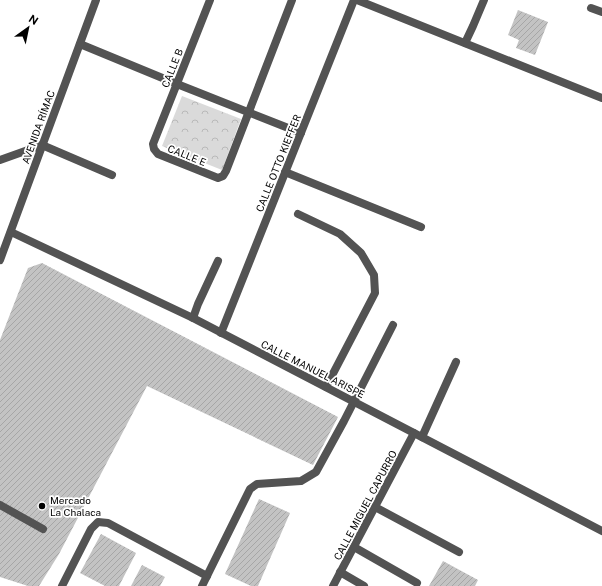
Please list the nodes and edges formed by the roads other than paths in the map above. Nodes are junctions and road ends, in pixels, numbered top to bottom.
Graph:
1 (96, 0) edge
2 (210, 0) edge
3 (292, 0) edge
4 (356, 0) edge
5 (484, 0) edge
6 (591, 8) dead end
7 (602, 12) edge
8 (465, 42) junction
9 (80, 44) junction
10 (177, 84) junction
11 (602, 98) edge
12 (249, 112) junction
13 (301, 133) junction
14 (153, 144) joint
15 (42, 145) junction
16 (0, 160) edge
17 (285, 172) junction
18 (112, 175) dead end
19 (298, 214) dead end
20 (421, 228) dead end
21 (11, 232) junction
22 (0, 260) edge
23 (218, 261) dead end
24 (193, 318) junction
25 (393, 325) dead end
26 (221, 333) junction
27 (456, 362) dead end
28 (326, 387) junction
29 (354, 402) junction
30 (414, 433) junction
31 (422, 437) junction
32 (0, 505) edge
33 (375, 507) junction
34 (43, 529) dead end
35 (602, 531) edge
36 (354, 547) junction
37 (459, 552) dead end
38 (340, 572) junction
39 (207, 576) junction
40 (417, 583) dead end
41 (62, 586) edge
42 (202, 586) edge
43 (333, 586) edge
44 (364, 586) edge

1 - 9 street, AVENIDA RÍMAC
2 - 10 street, CALLE B
3 - 12 street
4 - 8 street
4 - 13 street, CALLE OTTO KIEFFER
5 - 8 street
6 - 7 street
8 - 11 street
9 - 10 street
9 - 15 street, AVENIDA RÍMAC
10 - 12 street
10 - 14 street, CALLE B
12 - 13 street
12 - 14 street, CALLE E
13 - 17 street, CALLE OTTO KIEFFER
15 - 16 street
15 - 18 street
15 - 21 street, AVENIDA RÍMAC
17 - 20 street
17 - 26 street, CALLE OTTO KIEFFER
19 - 28 street
21 - 22 street, AVENIDA RÍMAC
21 - 24 street, CALLE MANUEL ARISPE
23 - 24 street
24 - 26 street, CALLE MANUEL ARISPE
25 - 29 street
26 - 28 street, CALLE MANUEL ARISPE
27 - 31 street
28 - 29 street, CALLE MANUEL ARISPE
29 - 30 street, CALLE MANUEL ARISPE
29 - 39 street
30 - 31 street, CALLE MANUEL ARISPE
30 - 33 street, CALLE MIGUEL CAPURRO
31 - 35 street, CALLE MANUEL ARISPE
32 - 34 street
33 - 36 street, CALLE MIGUEL CAPURRO
33 - 37 street
36 - 38 street, CALLE MIGUEL CAPURRO
36 - 40 street
38 - 43 street, CALLE MIGUEL CAPURRO
38 - 44 street
39 - 41 street
39 - 42 street

